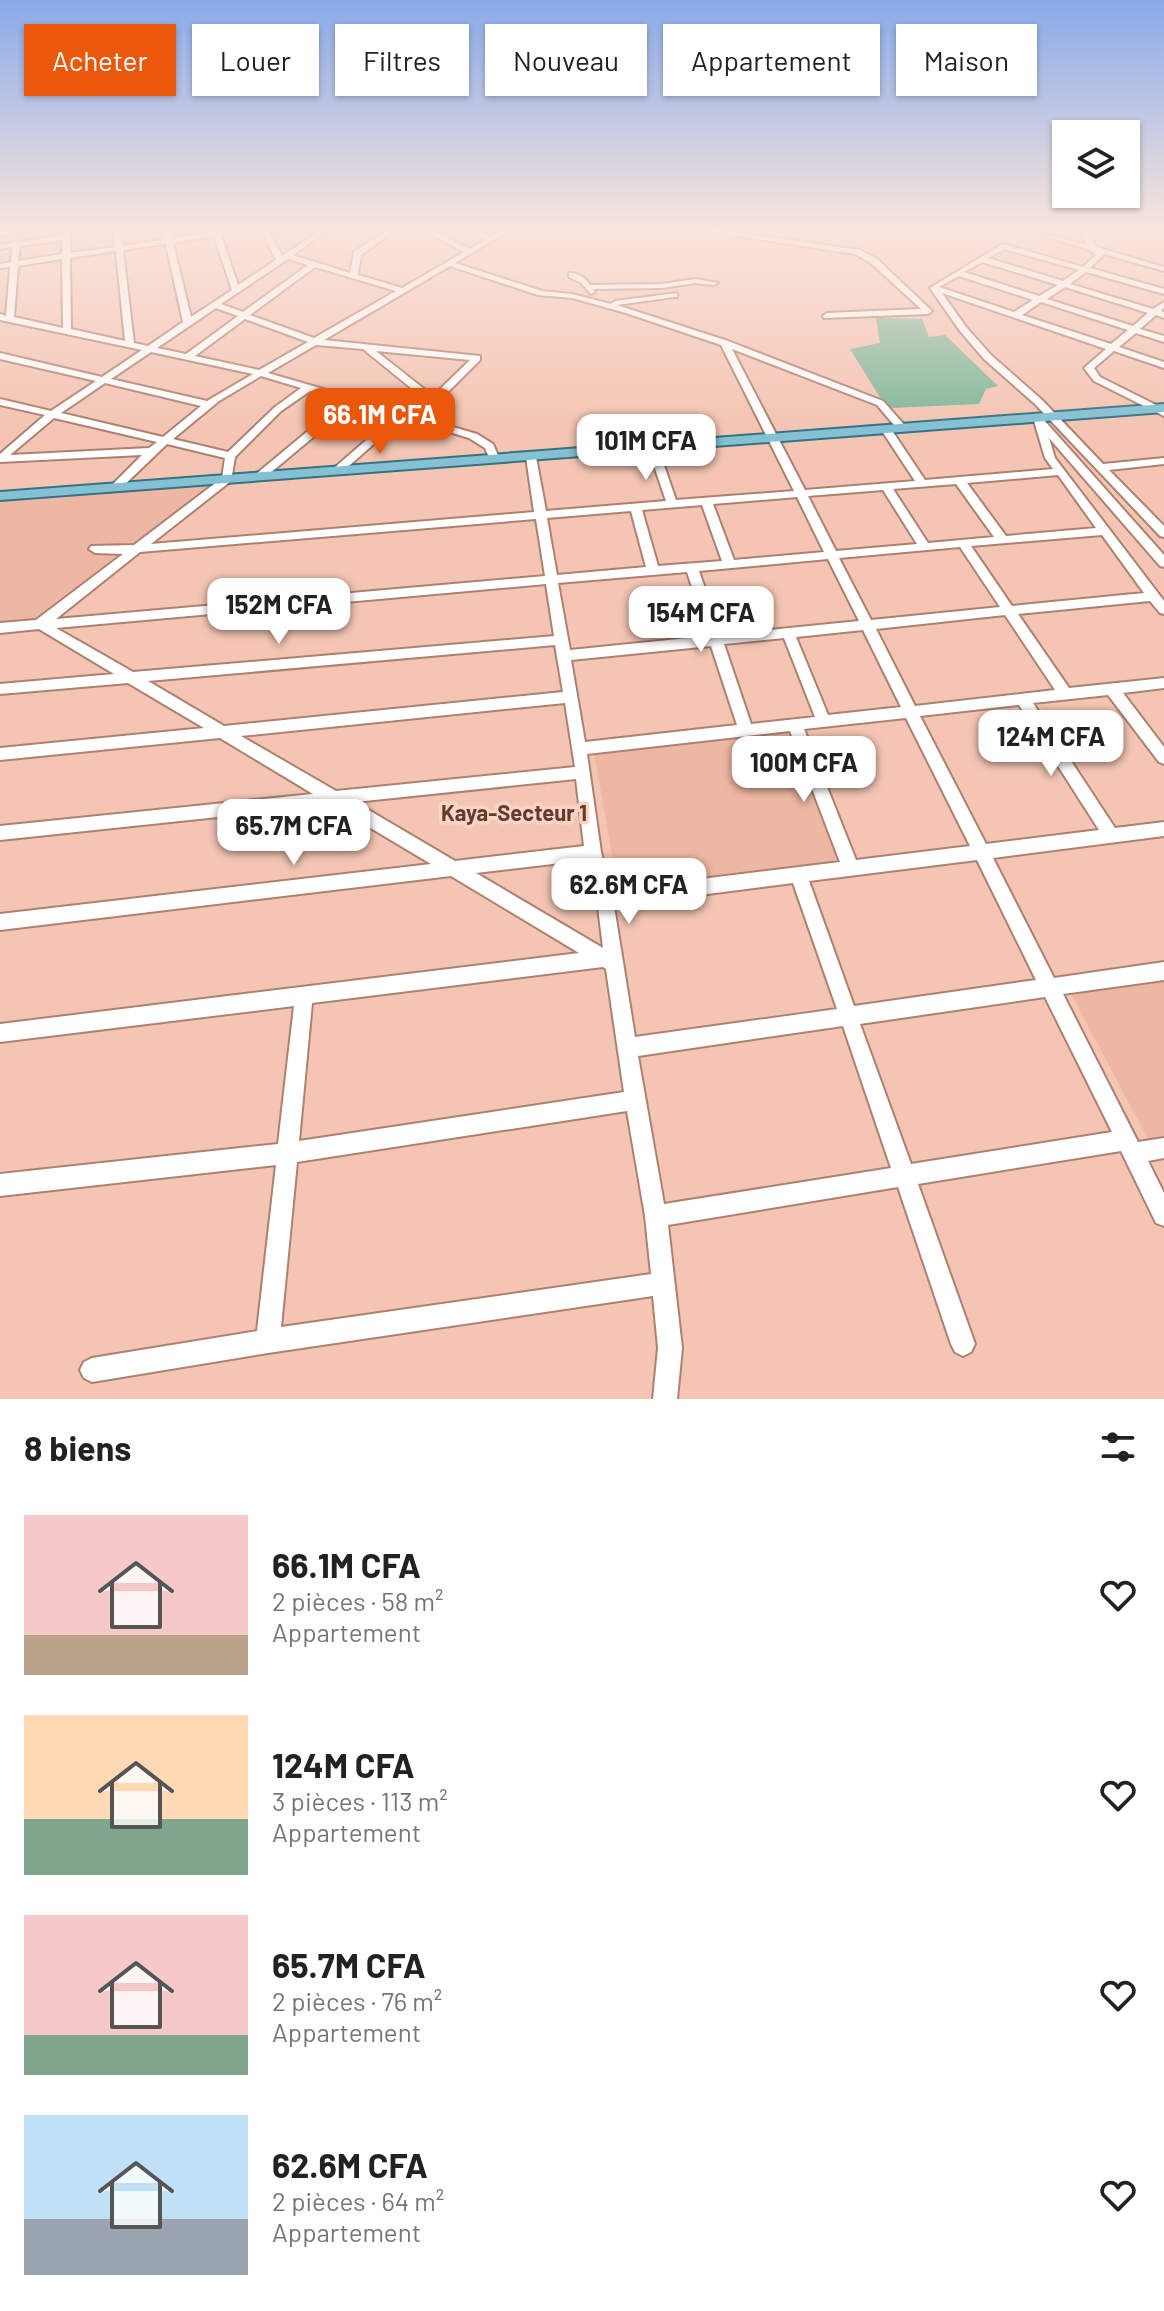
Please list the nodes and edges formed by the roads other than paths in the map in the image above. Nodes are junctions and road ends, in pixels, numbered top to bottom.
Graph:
1 (9, 294) edge
2 (67, 294) edge
3 (124, 294) edge
4 (181, 294) edge
5 (230, 294) edge
6 (272, 294) edge
7 (398, 294) edge
8 (554, 294) edge
9 (595, 294) edge
10 (910, 294) edge
11 (939, 294) edge
12 (955, 294) edge
13 (1025, 294) edge
14 (1048, 294) edge
15 (1098, 294) edge
16 (674, 295) dead end
17 (1040, 299) junction
18 (593, 301) junction
19 (1164, 304) edge
20 (216, 305) junction
21 (937, 310) dead end
22 (949, 310) junction
23 (1159, 313) edge
24 (244, 315) junction
25 (1015, 315) junction
26 (827, 316) dead end
27 (5, 318) edge
28 (188, 324) junction
29 (1134, 329) junction
30 (67, 331) junction
31 (1164, 339) edge
32 (316, 342) junction
33 (725, 343) junction
34 (130, 345) junction
35 (366, 347) junction
36 (1112, 348) junction
37 (150, 350) junction
38 (0, 356) edge
39 (186, 358) junction
40 (1164, 365) edge
41 (262, 373) junction
42 (103, 382) junction
43 (309, 387) junction
44 (351, 400) junction
45 (433, 401) junction
46 (0, 402) edge
47 (210, 405) junction
48 (1162, 410) edge
49 (52, 415) junction
50 (401, 415) junction
51 (415, 419) junction
52 (1043, 419) junction
53 (903, 429) junction
54 (887, 431) junction
55 (775, 439) junction
56 (163, 441) junction
57 (653, 448) junction
58 (152, 451) junction
59 (230, 456) junction
60 (531, 457) junction
61 (0, 459) edge
62 (495, 460) junction
63 (1164, 461) edge
64 (1102, 467) junction
65 (337, 471) junction
66 (1060, 472) junction
67 (259, 477) junction
68 (227, 479) junction
69 (959, 480) junction
70 (922, 483) junction
71 (886, 486) junction
72 (115, 488) junction
73 (802, 493) junction
74 (0, 496) edge
75 (706, 501) junction
76 (672, 504) junction
77 (635, 507) junction
78 (540, 514) junction
79 (1103, 531) junction
80 (1164, 533) edge
81 (1002, 539) junction
82 (963, 543) junction
83 (924, 546) junction
84 (140, 547) junction
85 (95, 549) dead end
86 (833, 554) junction
87 (729, 563) junction
88 (1164, 563) edge
89 (692, 567) junction
90 (653, 570) junction
91 (551, 579) junction
92 (1153, 596) junction
93 (1164, 610) edge
94 (1009, 611) junction
95 (40, 624) junction
96 (868, 625) junction
97 (0, 628) edge
98 (788, 633) junction
99 (716, 641) junction
100 (562, 648) junction
101 (131, 678) junction
102 (1164, 683) edge
103 (0, 689) edge
104 (1112, 689) junction
105 (1065, 694) junction
106 (570, 697) junction
107 (1023, 699) junction
108 (912, 712) junction
109 (824, 722) junction
110 (795, 725) junction
111 (746, 730) junction
112 (225, 733) junction
113 (579, 749) junction
114 (0, 754) edge
115 (1164, 758) edge
116 (583, 772) junction
117 (339, 799) junction
118 (1163, 831) edge
119 (0, 833) edge
120 (1111, 836) junction
121 (593, 852) junction
122 (982, 852) junction
123 (851, 868) junction
124 (453, 869) junction
125 (799, 875) junction
126 (605, 899) junction
127 (0, 922) edge
128 (609, 961) junction
129 (1164, 971) edge
130 (1050, 988) junction
131 (304, 995) junction
132 (849, 1017) junction
133 (0, 1033) edge
134 (627, 1048) junction
135 (635, 1100) junction
136 (1130, 1146) junction
137 (1164, 1148) edge
138 (288, 1153) junction
139 (904, 1176) junction
140 (0, 1185) edge
141 (1164, 1215) edge
142 (656, 1216) junction
143 (664, 1283) junction
144 (268, 1341) junction
145 (963, 1344) dead end
146 (92, 1370) dead end
147 (665, 1399) edge

1 - 27 street
2 - 30 street
3 - 34 street
4 - 28 street
5 - 20 street
6 - 24 street
7 - 32 street
8 - 18 street
9 - 18 street
10 - 26 street
11 - 22 street
12 - 25 street
13 - 17 street
14 - 17 street
15 - 23 street
16 - 18 street
17 - 25 street
17 - 29 street
18 - 33 street
19 - 23 street
20 - 24 street
20 - 28 street
21 - 22 street
22 - 52 street
23 - 29 street
24 - 32 street
24 - 39 street
25 - 36 street
27 - 30 street
28 - 37 street
29 - 31 street
29 - 36 street
30 - 34 street
32 - 35 street
32 - 41 street
33 - 53 street
33 - 55 street
34 - 37 street
35 - 45 street
35 - 45 street
36 - 40 street
36 - 48 street
37 - 39 street
37 - 42 street
38 - 42 street
39 - 41 street
41 - 43 street
41 - 47 street
42 - 47 street
42 - 49 street
43 - 44 street
43 - 59 street
44 - 50 street
44 - 67 street
45 - 51 street
46 - 49 street
47 - 56 street
48 - 52 main road
49 - 56 street
49 - 61 street
50 - 51 street
50 - 65 street
51 - 62 street
52 - 53 main road
52 - 64 street
52 - 66 street
52 - 88 street
53 - 54 main road
54 - 55 main road
54 - 70 street
55 - 57 main road
55 - 73 street
56 - 58 street
56 - 59 street
57 - 60 main road
57 - 76 street
58 - 61 street
58 - 72 street
59 - 68 street
60 - 62 main road
60 - 78 street
62 - 65 main road
63 - 64 street
64 - 80 street
65 - 67 main road
66 - 69 street
66 - 79 street
67 - 68 main road
68 - 72 main road
68 - 84 street
69 - 70 street
69 - 81 street
70 - 71 street
71 - 73 street
71 - 83 street
72 - 74 main road
73 - 75 street
73 - 86 street
75 - 76 street
75 - 87 street
76 - 77 street
77 - 78 street
77 - 90 street
78 - 84 street
78 - 91 street
79 - 81 street
79 - 92 street
81 - 82 street
82 - 83 street
82 - 94 street
83 - 86 street
84 - 85 street
84 - 95 street
86 - 87 street
86 - 96 street
87 - 89 street
89 - 90 street
89 - 99 street
90 - 91 street
91 - 95 street
91 - 100 street
92 - 93 street
92 - 94 street
94 - 96 street
94 - 105 street
95 - 97 street
95 - 101 street
96 - 98 street
96 - 108 street
98 - 99 street
98 - 109 street
99 - 100 street
99 - 111 street
100 - 101 street
100 - 106 street
101 - 103 street
101 - 112 street
102 - 104 street
104 - 105 street
104 - 115 street
105 - 107 street
106 - 112 street
106 - 113 street
107 - 108 street
107 - 120 street
108 - 109 street
108 - 122 street
109 - 110 street
110 - 111 street
110 - 123 street
111 - 113 street
112 - 114 street
112 - 117 street
113 - 116 street
116 - 117 street
116 - 121 street
117 - 119 street
117 - 124 street
118 - 120 street
120 - 122 street
121 - 124 street
121 - 126 street
122 - 123 street
122 - 130 street
123 - 125 street
124 - 127 street
124 - 128 street
125 - 126 street
125 - 132 street
126 - 128 street
128 - 131 street
128 - 134 street
129 - 130 street
130 - 132 street
130 - 136 street
131 - 133 street
131 - 138 street
132 - 134 street
132 - 139 street
134 - 135 street
135 - 138 street
135 - 142 street
136 - 137 street
136 - 139 street
136 - 141 street
138 - 140 street
138 - 144 street
139 - 142 street
139 - 145 street
142 - 143 street
143 - 144 street
143 - 147 street
144 - 146 street

